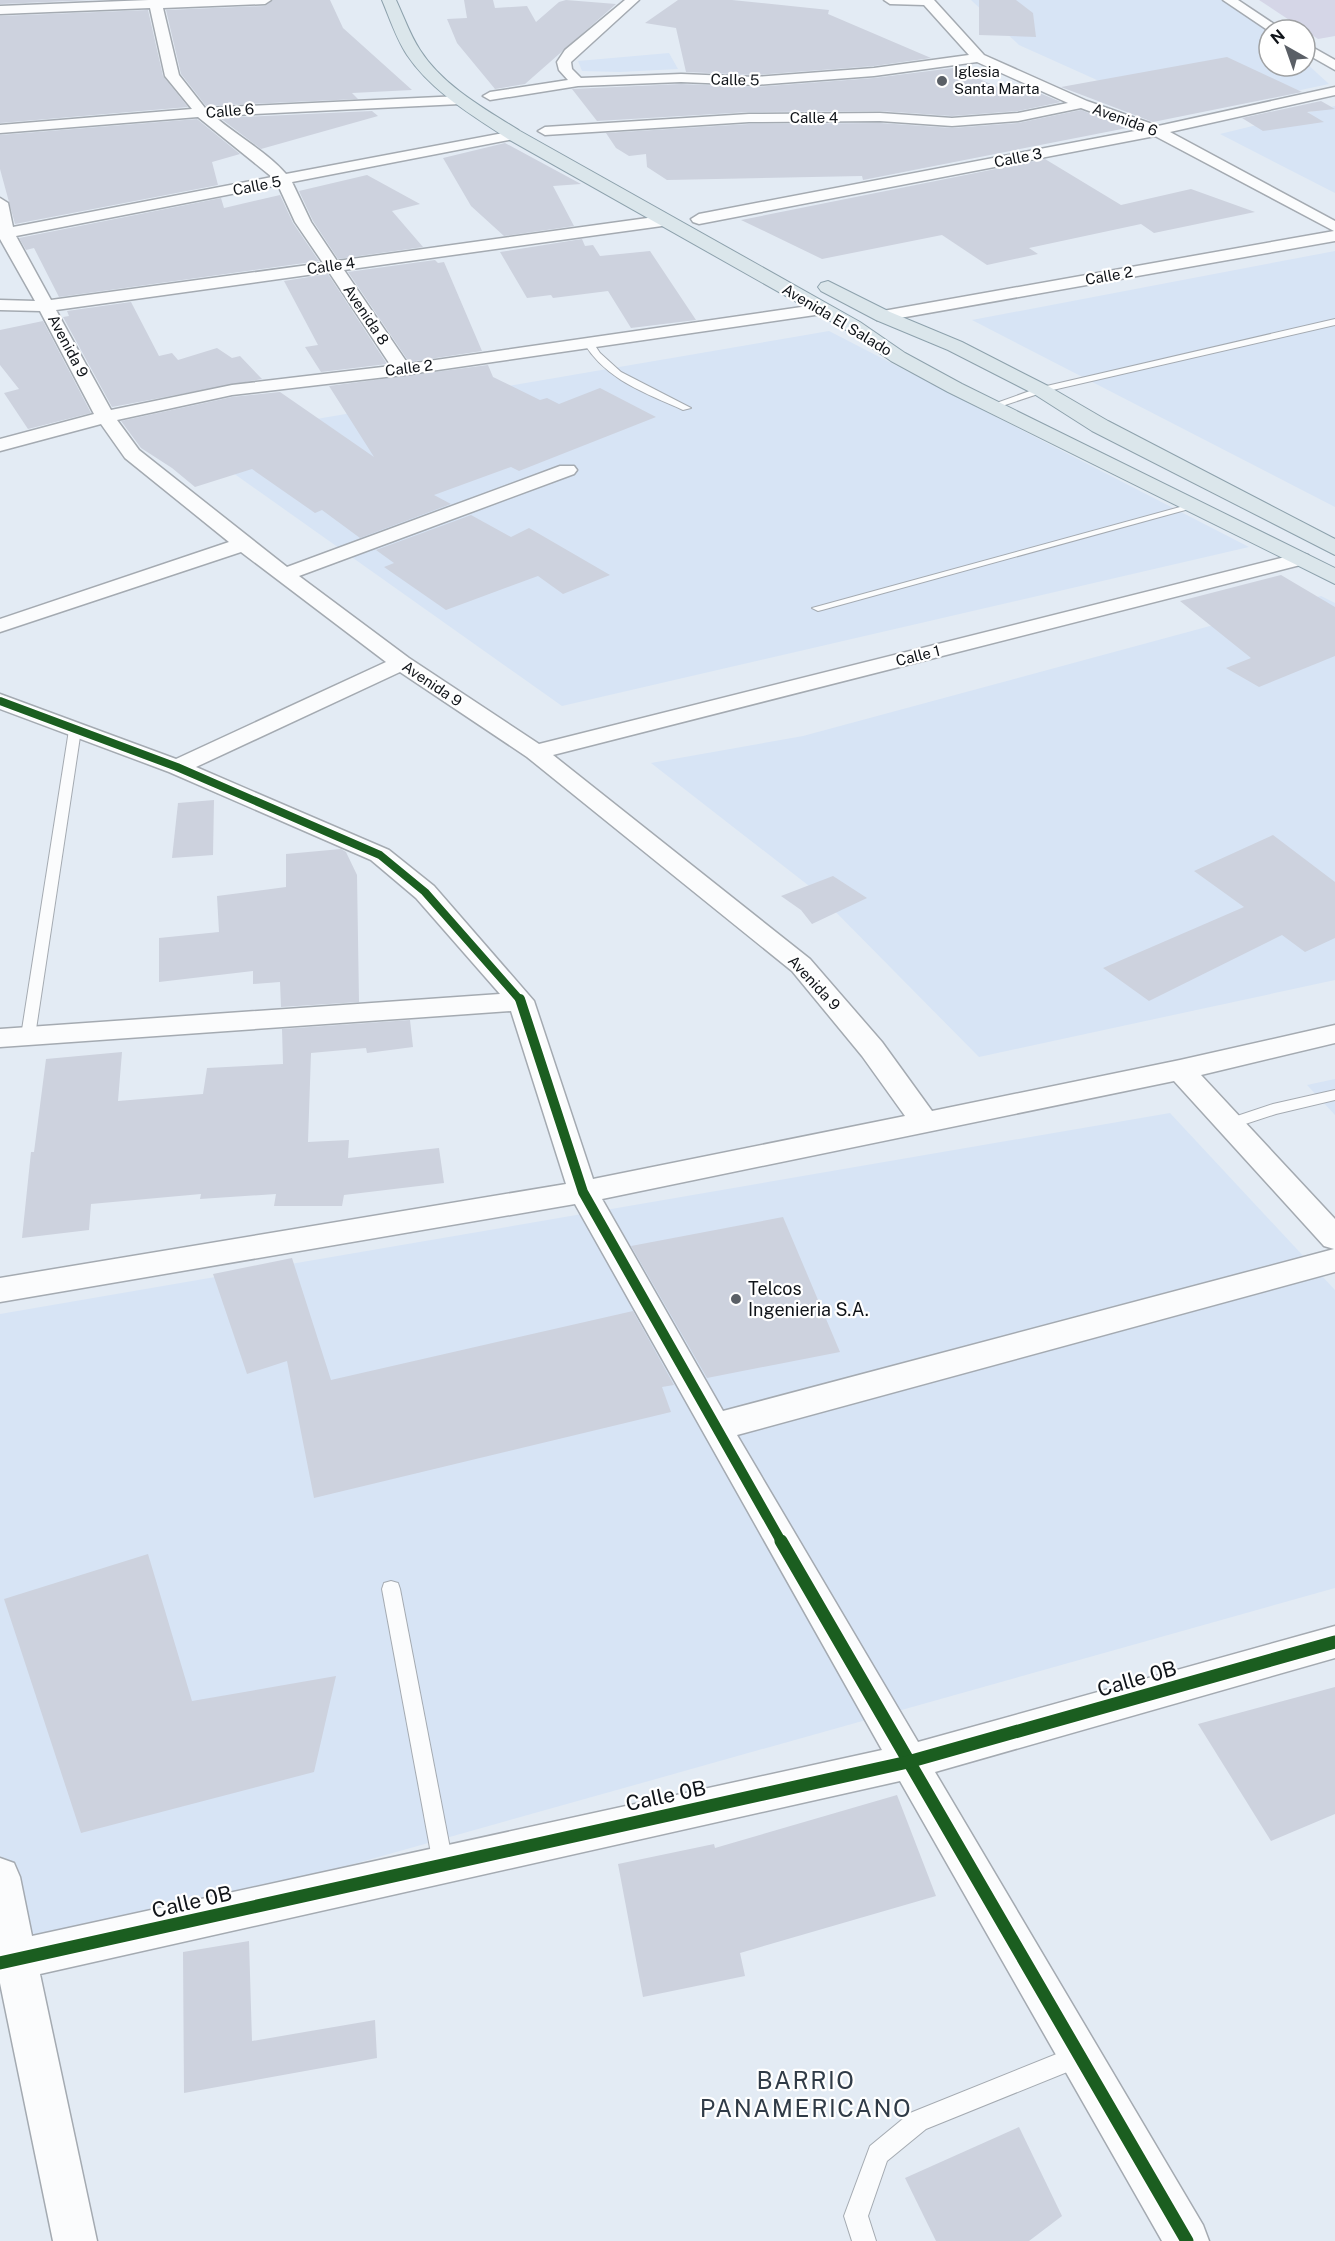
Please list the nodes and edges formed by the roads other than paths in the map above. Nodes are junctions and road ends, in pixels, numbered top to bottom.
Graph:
1 (265, 0) edge
2 (389, 0) edge
3 (633, 0) edge
4 (890, 0) edge
5 (927, 0) edge
6 (1229, 0) edge
7 (155, 2) edge
8 (0, 10) edge
9 (1258, 18) edge
10 (1325, 40) dead end
11 (1317, 42) edge
12 (1335, 54) edge
13 (1317, 55) edge
14 (1320, 57) junction
15 (979, 58) junction
16 (1335, 66) edge
17 (578, 82) junction
18 (475, 83) dead end
19 (1335, 91) edge
20 (490, 96) junction
21 (460, 100) junction
22 (1082, 104) junction
23 (202, 113) junction
24 (0, 129) edge
25 (545, 131) junction
26 (1157, 131) junction
27 (514, 135) junction
28 (284, 181) junction
29 (0, 203) edge
30 (699, 219) junction
31 (662, 221) junction
32 (1335, 227) edge
33 (4, 233) edge
34 (1335, 236) edge
35 (740, 241) dead end
36 (333, 266) junction
37 (811, 278) dead end
38 (0, 305) edge
39 (46, 306) junction
40 (822, 309) junction
41 (883, 316) junction
42 (1335, 322) edge
43 (589, 343) junction
44 (403, 370) junction
45 (1041, 390) junction
46 (993, 406) junction
47 (686, 408) dead end
48 (105, 417) junction
49 (0, 445) edge
50 (567, 470) dead end
51 (1195, 506) junction
52 (244, 544) junction
53 (1335, 548) edge
54 (1301, 559) junction
55 (283, 575) junction
56 (1335, 577) edge
57 (818, 608) dead end
58 (0, 626) edge
59 (400, 663) junction
60 (0, 701) edge
61 (75, 730) junction
62 (535, 752) junction
63 (177, 767) junction
64 (521, 1001) junction
65 (1335, 1034) edge
66 (28, 1036) junction
67 (0, 1038) edge
68 (1180, 1070) junction
69 (1335, 1095) edge
70 (924, 1122) junction
71 (1230, 1124) junction
72 (584, 1192) junction
73 (1335, 1238) edge
74 (1335, 1260) edge
75 (0, 1290) edge
76 (715, 1427) junction
77 (391, 1588) dead end
78 (1335, 1642) edge
79 (908, 1762) junction
80 (443, 1864) junction
81 (0, 1877) edge
82 (8, 1961) edge
83 (1079, 2055) junction
84 (75, 2241) edge
85 (864, 2241) edge
86 (1187, 2241) edge

1 - 7 street
2 - 21 main road, Avenida El Salado
3 - 17 street
4 - 5 street
5 - 15 street, Avenida 6
6 - 9 street
7 - 8 street
7 - 23 street, Avenida 8
10 - 11 street
12 - 14 street
13 - 14 street
14 - 16 street
15 - 17 street, Calle 5
15 - 22 street, Avenida 6
17 - 20 street, Calle 5
18 - 20 main road
19 - 26 street, Calle 3
20 - 25 main road
21 - 23 street, Calle 6
21 - 27 main road, Avenida El Salado
22 - 25 street, Calle 4
22 - 26 street, Avenida 6
23 - 24 street, Calle 6
23 - 28 street, Avenida 8
25 - 30 main road
26 - 30 street, Calle 3
26 - 32 street, Avenida 6
27 - 28 street, Calle 5
27 - 31 main road, Avenida El Salado
28 - 33 street, Calle 5
28 - 36 street, Avenida 8
29 - 33 street, Avenida 9
30 - 35 main road
31 - 36 street, Calle 4
31 - 40 main road, Avenida El Salado
33 - 39 street, Avenida 9
34 - 41 street, Calle 2
36 - 39 street, Calle 4
36 - 44 street, Avenida 8
37 - 41 main road, Avenida El Salado
38 - 39 street, Calle 4
39 - 48 street, Avenida 9
40 - 43 street, Calle 2
40 - 46 main road, Avenida El Salado
41 - 45 main road, Avenida El Salado
42 - 45 lane
43 - 44 street, Calle 2
43 - 47 lane
44 - 48 street, Calle 2
45 - 46 lane
45 - 53 main road, Avenida El Salado
46 - 51 main road, Avenida El Salado
48 - 49 street, Calle 2
48 - 52 street, Avenida 9
50 - 55 street
51 - 54 main road, Avenida El Salado
51 - 57 lane
52 - 55 street, Avenida 9
52 - 58 street
54 - 56 main road, Avenida El Salado
54 - 62 street, Calle 1
55 - 59 street, Avenida 9
59 - 62 street, Avenida 9
59 - 63 street
60 - 61 street
61 - 63 street
61 - 66 lane
62 - 70 street, Avenida 9
63 - 64 street
64 - 66 street
64 - 72 street
65 - 68 street
66 - 67 street
68 - 70 street
68 - 71 street
69 - 71 lane
70 - 72 street
71 - 73 street
72 - 75 street
72 - 76 street
74 - 76 street
76 - 79 street
77 - 80 lane
78 - 79 street, Calle 0B
79 - 80 street, Calle 0B
79 - 83 street
80 - 82 street, Calle 0B
81 - 82 street
82 - 84 street
83 - 85 lane
83 - 86 street

